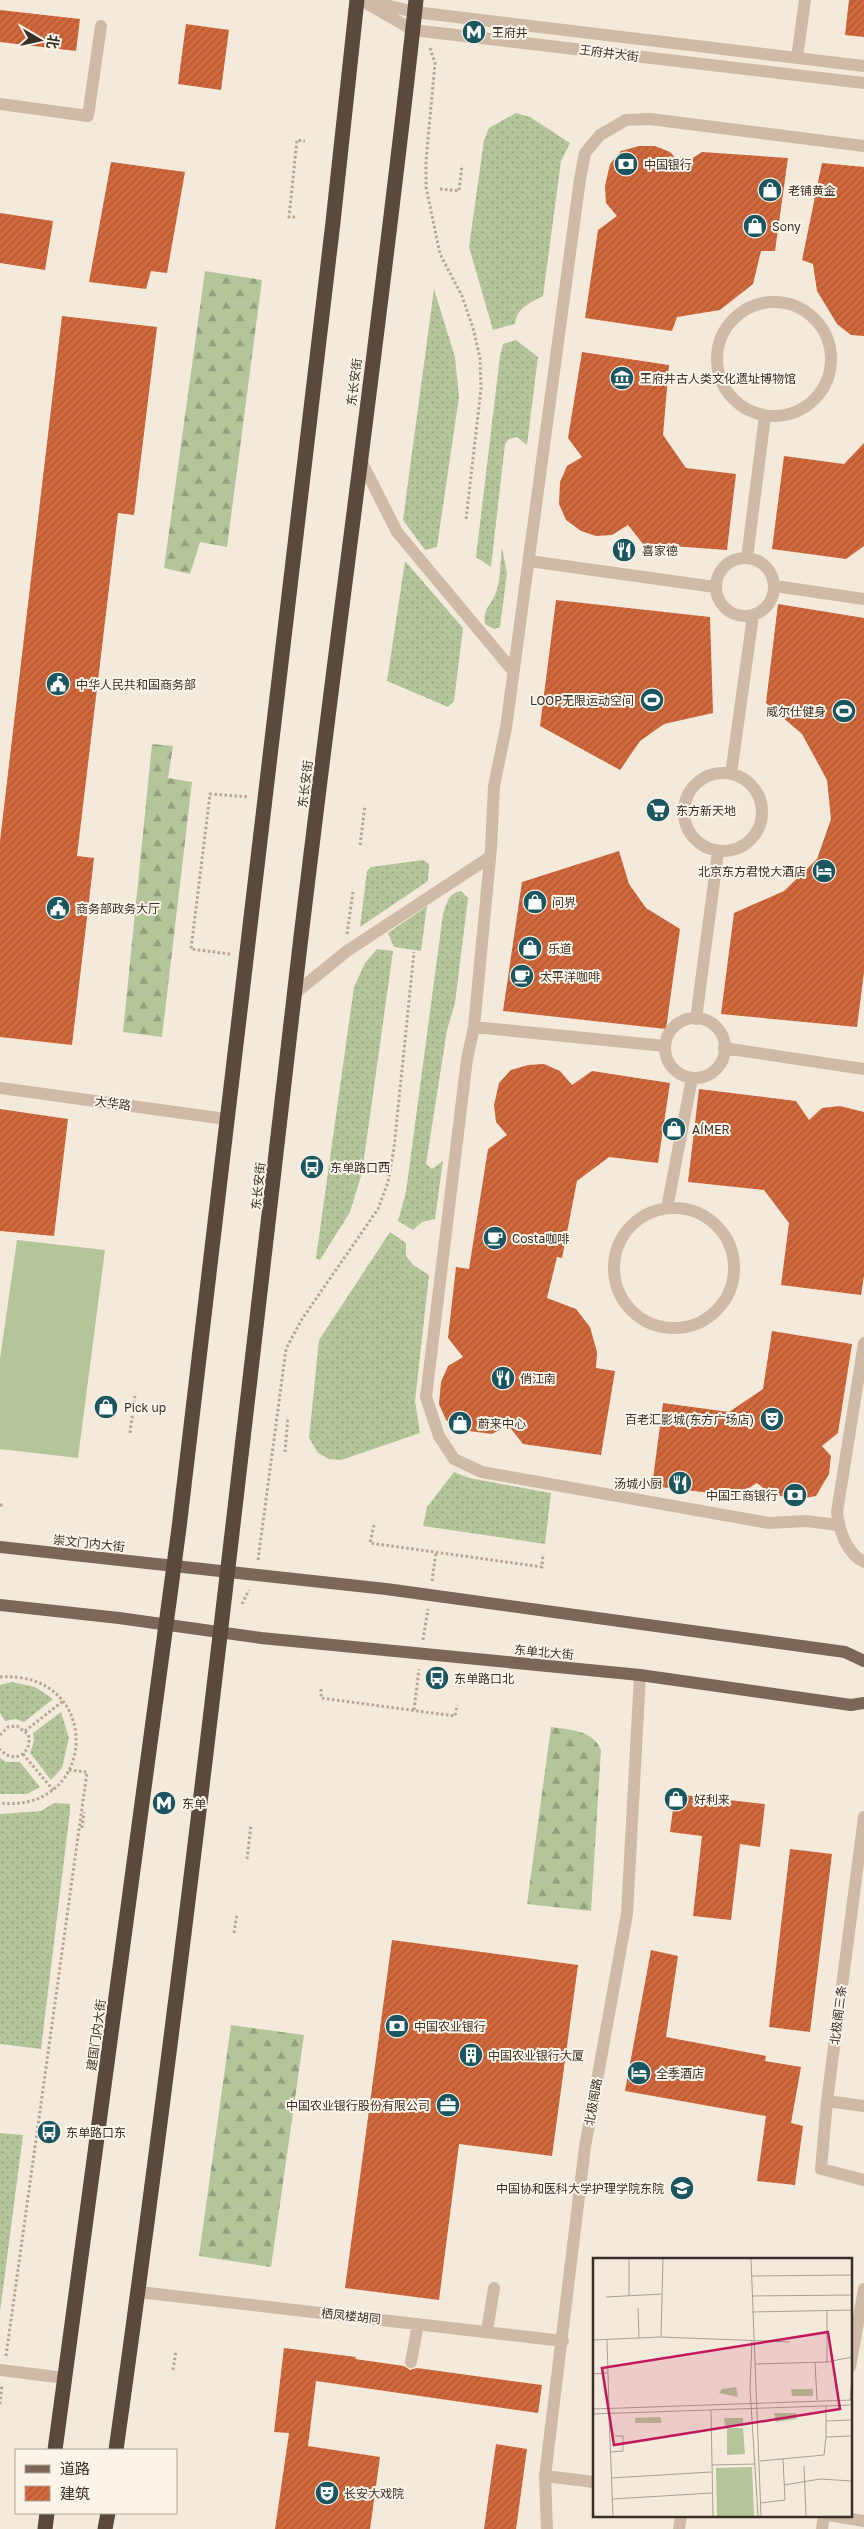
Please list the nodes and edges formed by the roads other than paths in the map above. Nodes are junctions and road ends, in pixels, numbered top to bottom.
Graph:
1 (359, 0) edge
2 (365, 0) edge
3 (805, 0) edge
4 (416, 6) edge
5 (101, 26) dead end
6 (418, 30) junction
7 (798, 58) junction
8 (864, 66) edge
9 (864, 83) edge
10 (0, 104) edge
11 (864, 146) edge
12 (765, 416) junction
13 (360, 459) junction
14 (747, 558) junction
15 (529, 561) junction
16 (775, 586) junction
17 (715, 587) junction
18 (864, 599) edge
19 (753, 616) junction
20 (514, 671) junction
21 (731, 774) junction
22 (718, 852) junction
23 (490, 857) junction
24 (294, 994) junction
25 (696, 1019) junction
26 (474, 1027) junction
27 (665, 1046) junction
28 (724, 1048) junction
29 (864, 1069) edge
30 (692, 1078) junction
31 (0, 1088) edge
32 (226, 1119) junction
33 (667, 1208) junction
34 (864, 1343) edge
35 (838, 1525) junction
36 (0, 1547) edge
37 (864, 1562) edge
38 (174, 1566) junction
39 (228, 1572) junction
40 (0, 1606) edge
41 (167, 1624) junction
42 (221, 1632) junction
43 (864, 1661) edge
44 (640, 1675) junction
45 (864, 1703) edge
46 (864, 1817) edge
47 (827, 2101) junction
48 (864, 2106) edge
49 (864, 2180) edge
50 (494, 2288) dead end
51 (864, 2289) edge
52 (139, 2292) junction
53 (418, 2324) junction
54 (487, 2331) junction
55 (563, 2341) junction
56 (852, 2356) edge
57 (411, 2362) dead end
58 (2, 2370) edge
59 (64, 2378) junction
60 (55, 2449) edge
61 (116, 2449) edge
62 (545, 2476) junction
63 (593, 2482) edge
64 (47, 2514) edge
65 (108, 2514) edge
66 (681, 2516) edge
67 (824, 2516) edge
68 (834, 2516) edge
69 (864, 2521) edge
70 (45, 2529) edge
71 (105, 2529) edge
72 (547, 2529) edge
73 (679, 2529) edge
74 (822, 2529) edge

1 - 6 street, 王府井大街
1 - 32 highway
2 - 4 street, 王府井大街
3 - 7 street
4 - 6 highway, 东长安街
4 - 7 street, 王府井大街
5 - 10 street
6 - 9 street, 王府井大街
6 - 13 highway, 东长安街
7 - 8 street, 王府井大街
11 - 15 street
12 - 12 street
12 - 14 street
13 - 20 street
13 - 24 highway, 东长安街
14 - 16 street
14 - 17 street
15 - 17 street
15 - 20 street
16 - 18 street
16 - 19 street
17 - 19 street
19 - 21 street
20 - 23 street
21 - 22 street
21 - 22 street
22 - 25 street
23 - 24 street
23 - 26 street
24 - 39 highway, 东长安街
25 - 27 street
25 - 28 street
26 - 27 street
26 - 35 street
27 - 30 street
28 - 29 street
28 - 30 street
30 - 33 street
31 - 32 street, 大华路
32 - 38 highway
33 - 33 street
34 - 35 street
35 - 37 street
36 - 38 main road, 崇文门内大街
38 - 39 main road, 崇文门内大街
38 - 41 highway, 建国门内大街
39 - 42 highway, 东长安街
39 - 43 main road
40 - 41 main road
41 - 42 main road, 东单北大街
41 - 59 highway, 建国门内大街
42 - 44 main road, 东单北大街
42 - 52 highway
44 - 45 main road, 东单北大街
44 - 55 street, 北极阁路
46 - 47 street, 北极阁三条
47 - 48 street
47 - 49 street, 北极阁三条
50 - 54 street
51 - 56 street
52 - 53 street, 栖凤楼胡同
52 - 61 highway
53 - 54 street, 栖凤楼胡同
53 - 57 street
54 - 55 street, 栖凤楼胡同
55 - 62 street, 北极阁路
58 - 59 street
59 - 60 highway, 建国门内大街
62 - 63 street
62 - 72 street, 北极阁路
64 - 70 highway
65 - 71 highway
66 - 73 street
67 - 74 street
68 - 69 street

